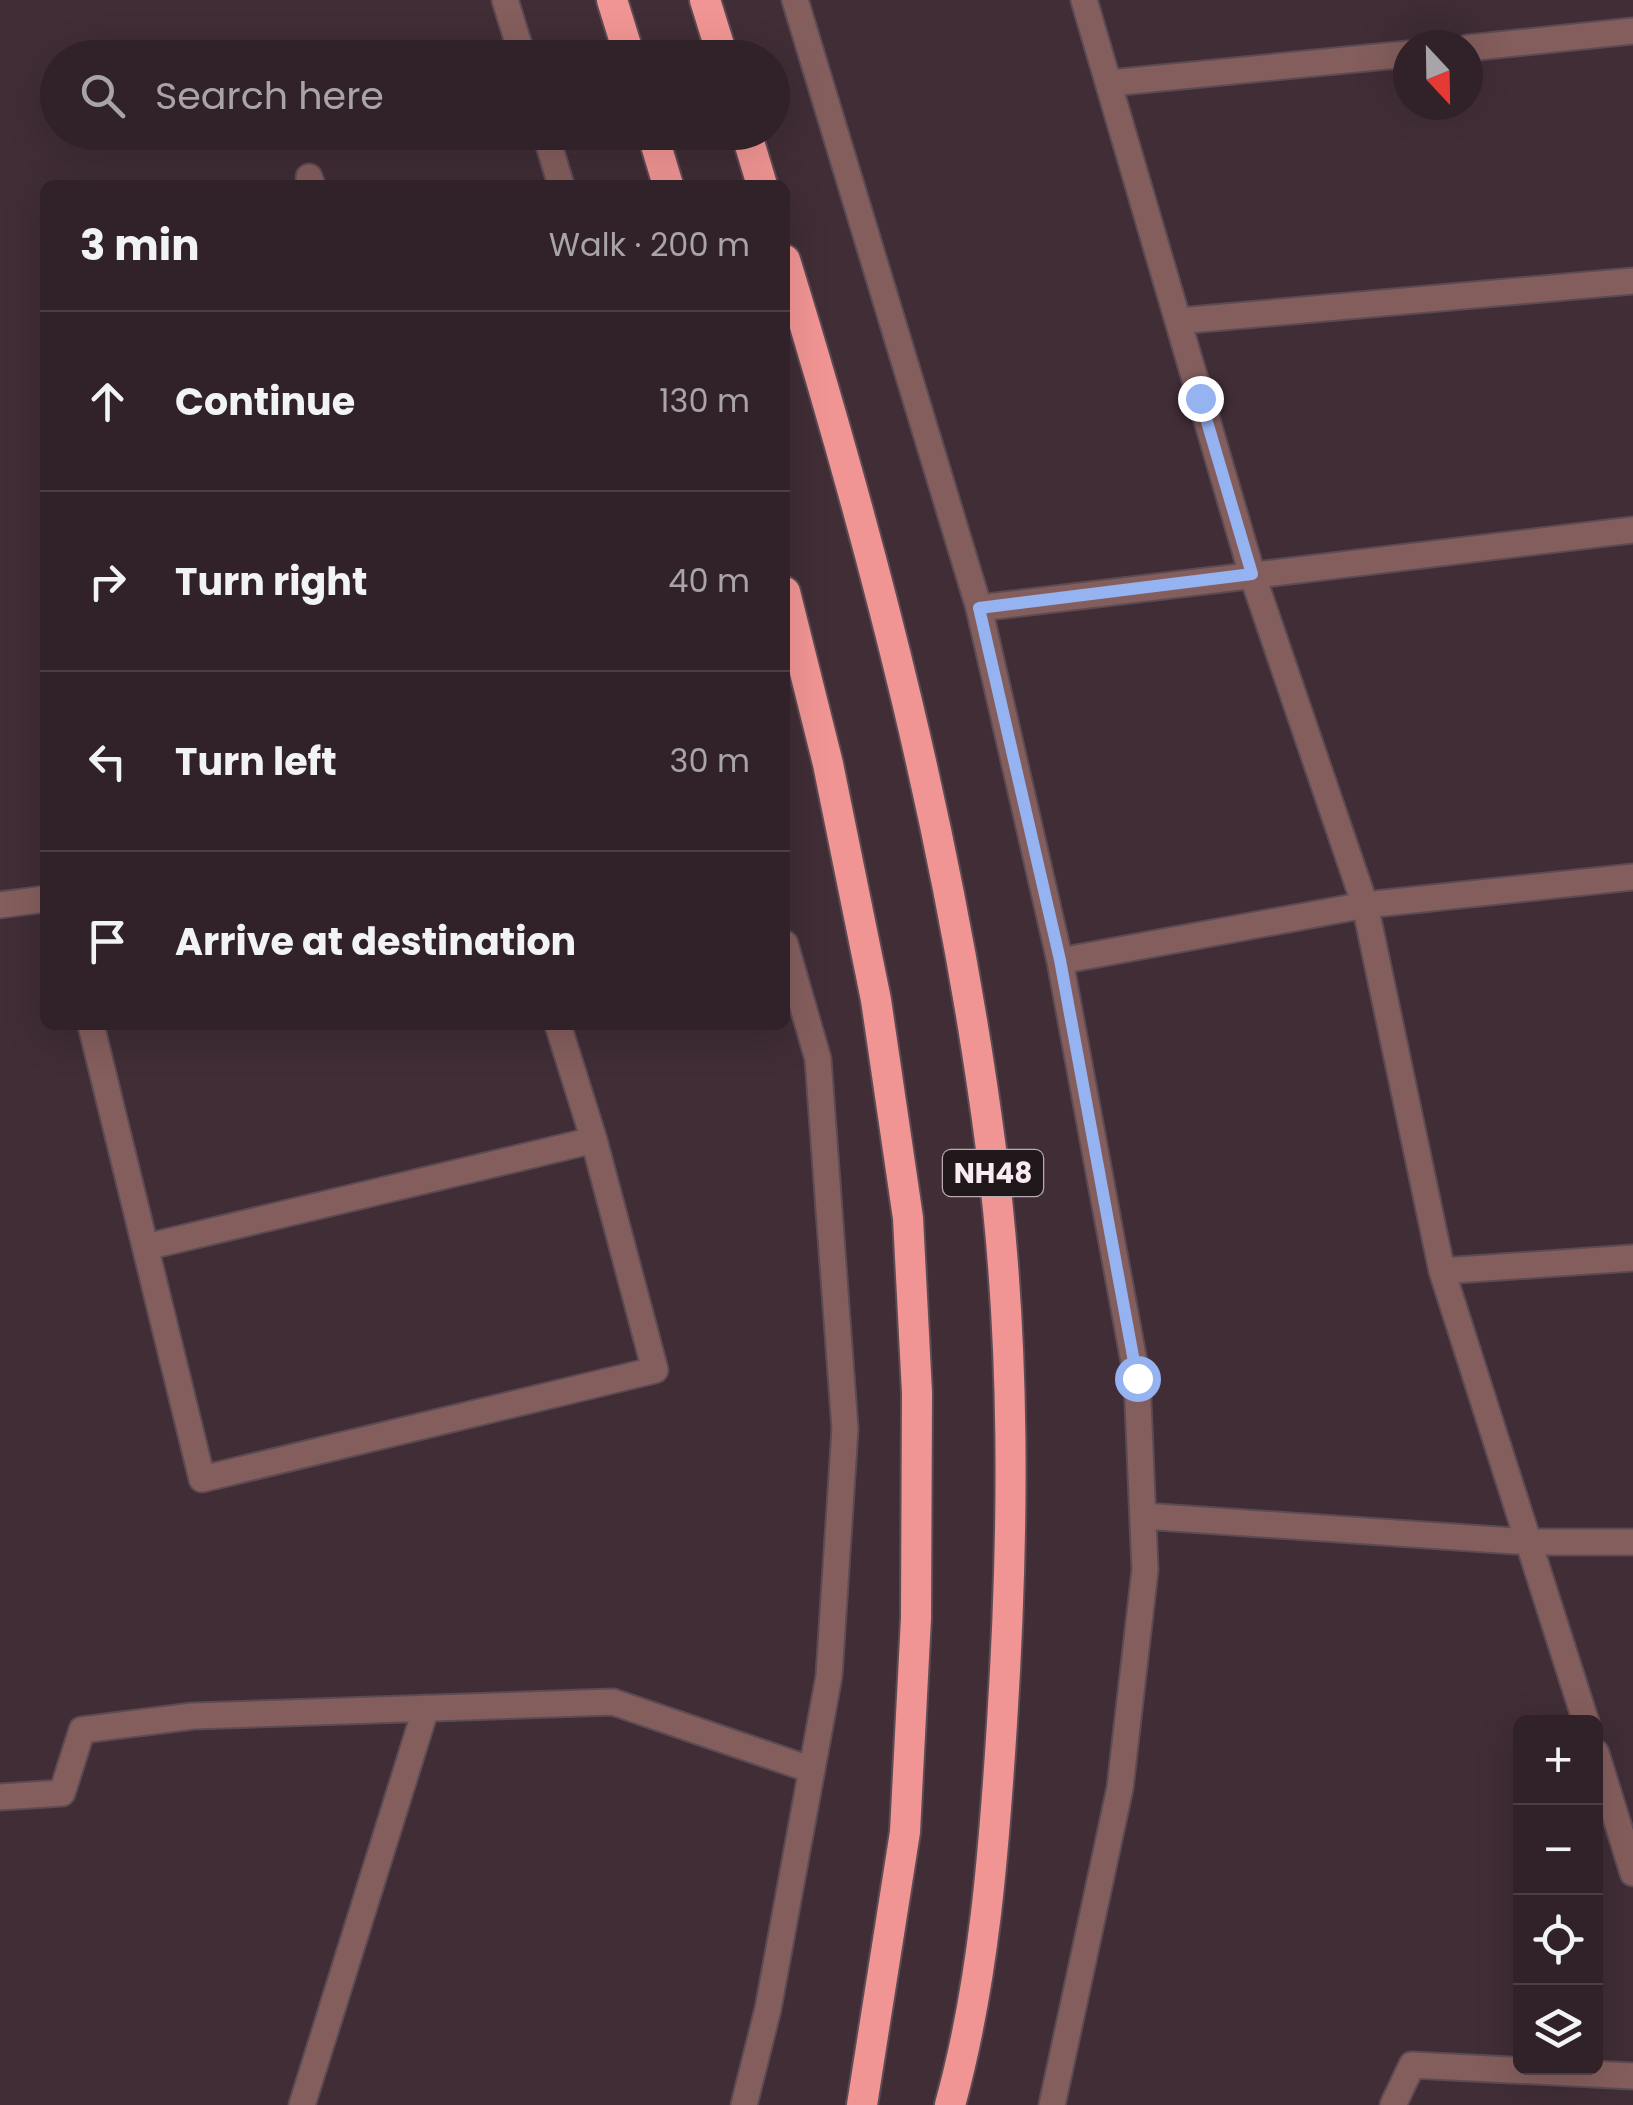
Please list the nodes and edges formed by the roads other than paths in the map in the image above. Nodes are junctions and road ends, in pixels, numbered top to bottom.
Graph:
1 (506, 0) edge
2 (612, 0) edge
3 (705, 0) edge
4 (795, 0) edge
5 (1084, 0) edge
6 (1633, 32) edge
7 (518, 40) edge
8 (624, 40) edge
9 (717, 40) edge
10 (1483, 47) edge
11 (1393, 55) edge
12 (1110, 83) junction
13 (550, 150) edge
14 (657, 150) edge
15 (751, 150) edge
16 (559, 180) edge
17 (666, 180) edge
18 (760, 180) edge
19 (790, 276) edge
20 (1633, 281) edge
21 (1178, 321) junction
22 (1633, 530) edge
23 (1252, 574) junction
24 (979, 608) junction
25 (790, 612) edge
26 (1633, 876) edge
27 (40, 900) edge
28 (0, 905) edge
29 (1365, 905) junction
30 (1060, 960) junction
31 (790, 961) edge
32 (93, 1030) edge
33 (560, 1030) edge
34 (594, 1140) junction
35 (146, 1247) junction
36 (1633, 1258) edge
37 (1442, 1271) junction
38 (1143, 1516) junction
39 (1529, 1542) junction
40 (1633, 1542) edge
41 (426, 1708) junction
42 (1584, 1715) edge
43 (812, 1770) junction
44 (1603, 1773) edge
45 (0, 1797) edge
46 (1628, 1842) edge
47 (1633, 1873) edge
48 (1633, 2076) edge
49 (302, 2105) edge
50 (744, 2105) edge
51 (862, 2105) edge
52 (950, 2105) edge
53 (1052, 2105) edge
54 (1393, 2105) edge

1 - 7 street
2 - 8 highway
3 - 9 highway
4 - 24 street
5 - 12 street
6 - 10 street
11 - 12 street
12 - 21 street
13 - 16 street
14 - 17 highway
15 - 18 highway
19 - 52 highway, NH48
20 - 21 street
21 - 23 street
22 - 23 street
23 - 24 street
23 - 29 street
24 - 30 street
25 - 51 highway, NH48
26 - 29 street
27 - 28 street
29 - 30 street
29 - 37 street
30 - 38 street
31 - 43 street
32 - 35 street
33 - 34 street
34 - 35 street
34 - 35 street
36 - 37 street
37 - 39 street
38 - 39 street
38 - 53 street
39 - 40 street
39 - 42 street
41 - 43 street
41 - 45 street
41 - 49 street
43 - 50 street
44 - 46 street
46 - 47 street
48 - 54 street

